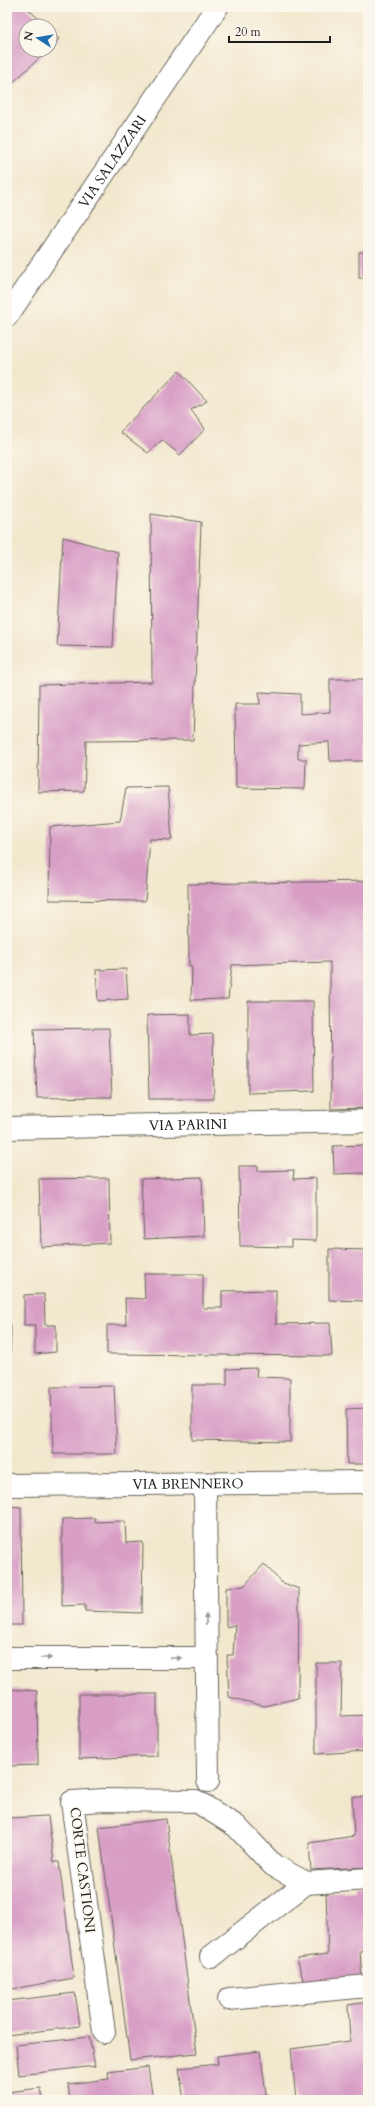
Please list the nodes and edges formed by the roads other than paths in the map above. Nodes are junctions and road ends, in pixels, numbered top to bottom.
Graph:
1 (217, 7) edge
2 (10, 307) edge
3 (368, 1121) edge
4 (7, 1128) edge
5 (368, 1482) edge
6 (7, 1485) edge
7 (205, 1485) junction
8 (7, 1658) edge
9 (207, 1658) junction
10 (208, 1781) dead end
11 (368, 1879) edge
12 (306, 1883) junction
13 (211, 1957) dead end
14 (368, 1986) edge
15 (229, 1999) dead end
16 (104, 2032) dead end

1 - 2 street, VIA SALAZZARI
3 - 4 street, VIA PARINI
5 - 7 street, VIA BRENNERO
6 - 7 street, VIA BRENNERO
9 -> 7 street
8 -> 9 street
9 - 10 street
11 - 12 street
12 - 13 street
12 - 16 street, CORTE CASTIONI
14 - 15 street

